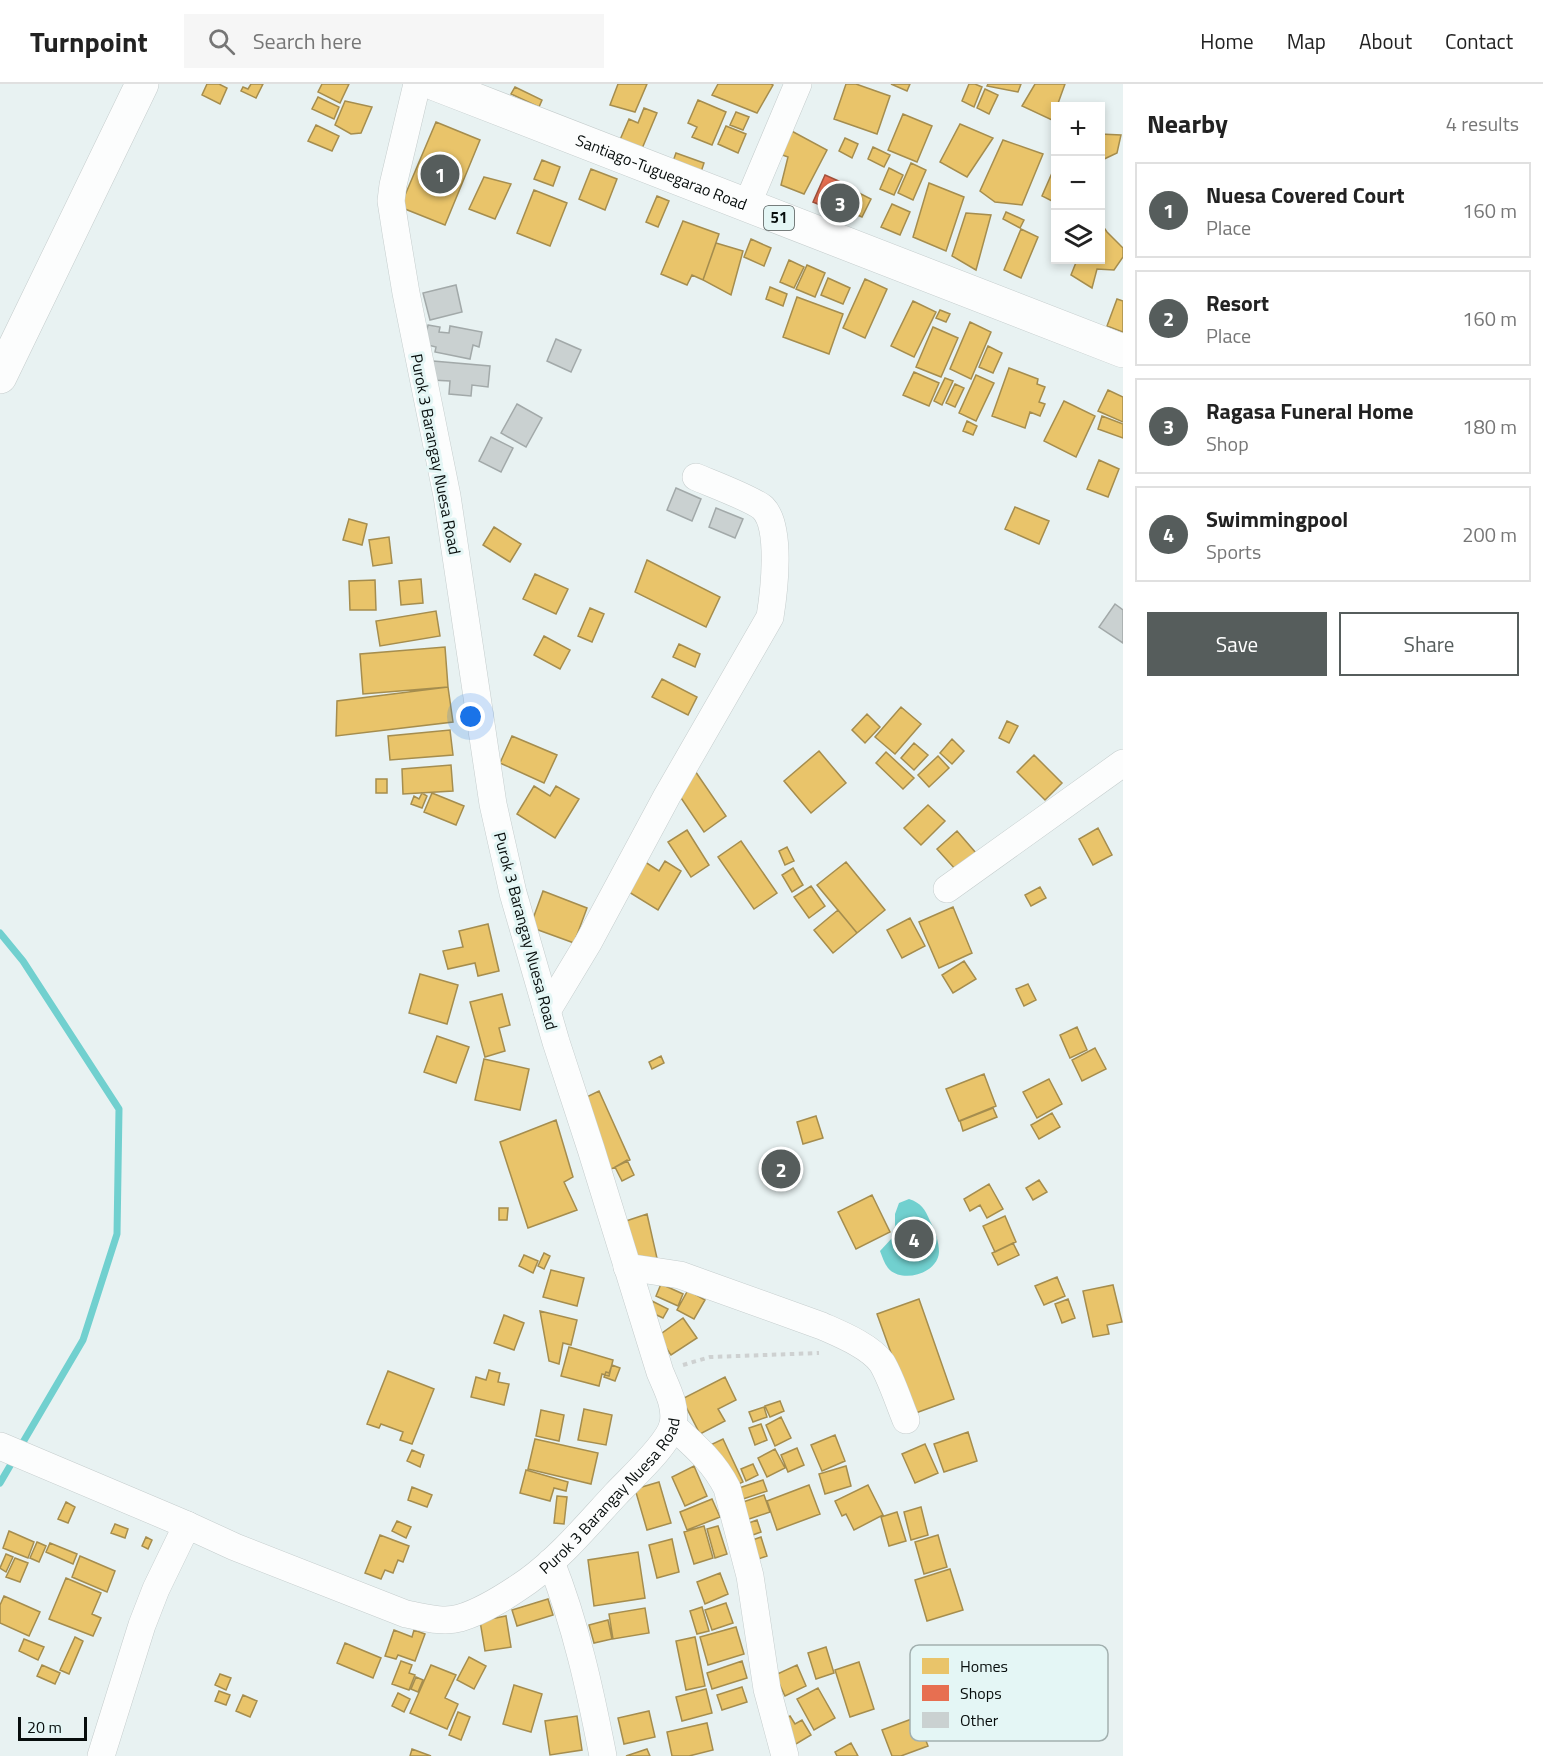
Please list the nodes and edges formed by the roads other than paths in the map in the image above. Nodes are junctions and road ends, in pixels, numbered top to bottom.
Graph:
1 (142, 84) edge
2 (417, 84) edge
3 (435, 84) edge
4 (798, 84) edge
5 (747, 205) junction
6 (1123, 351) edge
7 (0, 377) edge
8 (696, 477) dead end
9 (1123, 763) edge
10 (947, 889) dead end
11 (547, 1011) junction
12 (627, 1267) junction
13 (906, 1420) dead end
14 (673, 1426) junction
15 (0, 1446) edge
16 (187, 1525) junction
17 (551, 1562) junction
18 (101, 1756) edge
19 (603, 1756) edge
20 (785, 1756) edge

1 - 7 main road
2 - 11 street, Purok 3 Barangay Nuesa Road
3 - 5 main road, Santiago-Tuguegarao Road / 51
4 - 5 street
5 - 6 main road, Santiago-Tuguegarao Road / 51
8 - 11 street
9 - 10 street
11 - 12 street, Purok 3 Barangay Nuesa Road
12 - 13 street
12 - 14 street, Purok 3 Barangay Nuesa Road
14 - 17 street, Purok 3 Barangay Nuesa Road
14 - 20 street
15 - 16 street, Purok 3 Barangay Nuesa Road
16 - 17 street, Purok 3 Barangay Nuesa Road
16 - 18 street
17 - 19 street

